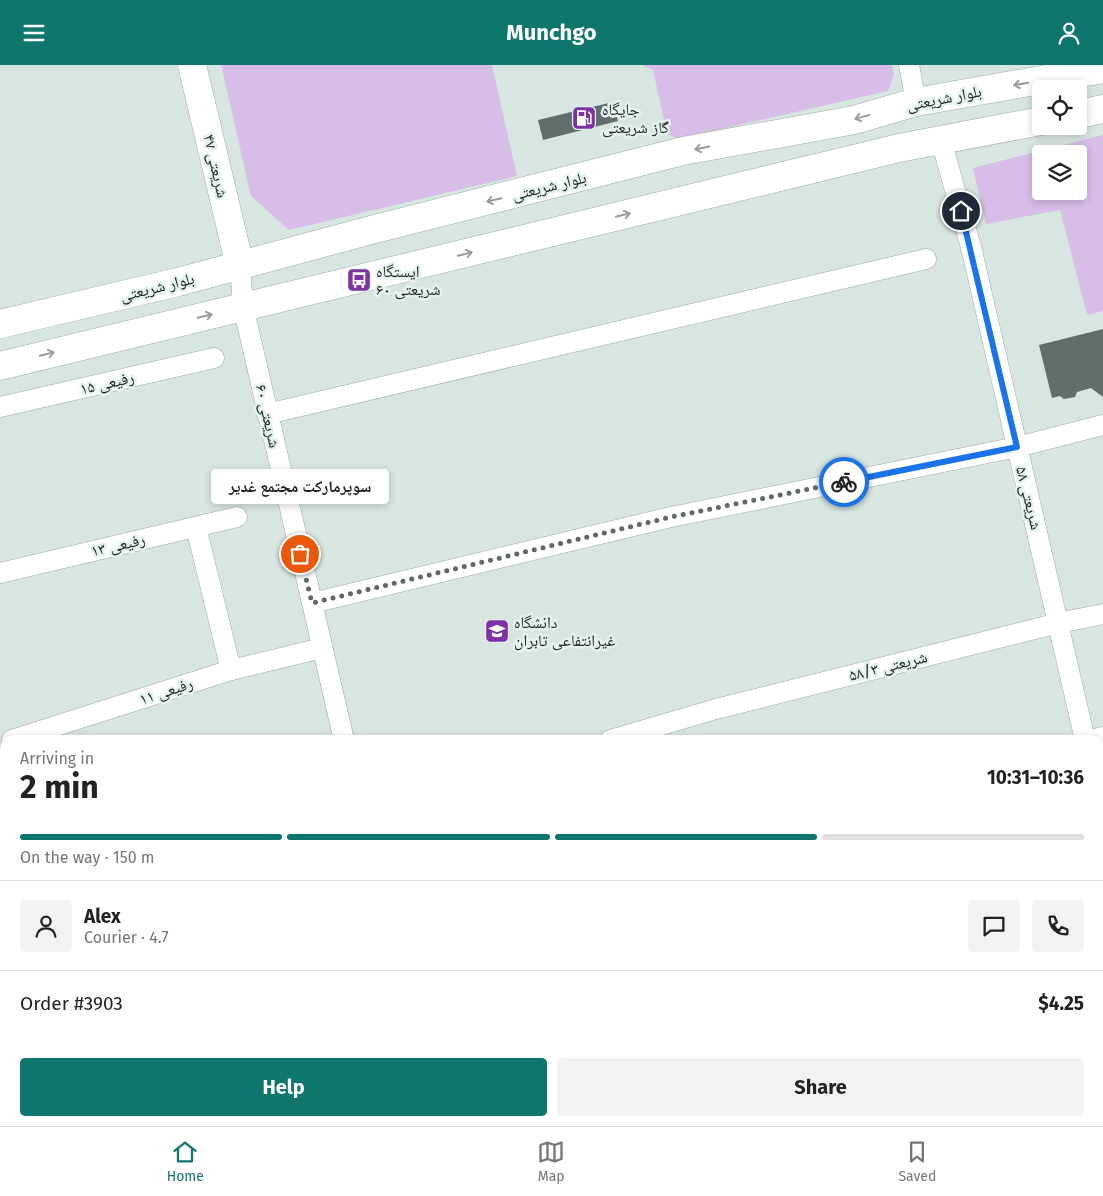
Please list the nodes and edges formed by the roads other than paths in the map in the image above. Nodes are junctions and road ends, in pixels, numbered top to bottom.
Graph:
1 (192, 65) edge
2 (909, 65) edge
3 (1103, 69) edge
4 (916, 103) junction
5 (1103, 109) edge
6 (1087, 112) edge
7 (1032, 123) edge
8 (941, 140) junction
9 (926, 259) dead end
10 (240, 266) junction
11 (243, 306) junction
12 (0, 324) edge
13 (214, 358) dead end
14 (0, 366) edge
15 (0, 407) edge
16 (267, 414) junction
17 (1103, 425) edge
18 (1017, 447) junction
19 (237, 517) dead end
20 (196, 527) junction
21 (0, 573) edge
22 (312, 603) junction
23 (1103, 614) edge
24 (1059, 623) junction
25 (322, 648) junction
26 (231, 670) junction
27 (28, 735) edge
28 (343, 735) edge
29 (627, 735) edge
30 (1084, 735) edge

1 - 10 main road, شریعتی ۴۷
2 - 4 street
3 -> 4 main road, بلوار شریعتی
4 -> 10 main road, بلوار شریعتی
5 - 6 main road
7 - 8 main road
11 -> 8 main road
8 - 18 street, شریعتی ۵۸
9 - 16 street
10 - 11 street, شریعتی ۶۰
10 - 12 main road, بلوار شریعتی
14 -> 11 main road
11 - 16 street, شریعتی ۶۰
13 - 15 street, رفیعی ۱۵
16 - 22 street, شریعتی ۶۰
17 - 18 street
18 - 22 street
18 - 24 street, شریعتی ۵۸
19 - 20 street, رفیعی ۱۳
20 - 21 street, رفیعی ۱۳
20 - 26 street
22 - 25 street, شریعتی ۶۰
23 - 24 street, شریعتی ۵۸/۳
24 - 29 street, شریعتی ۵۸/۳
24 - 30 street, شریعتی ۵۸
25 - 26 street, رفیعی ۱۱
25 - 28 street, شریعتی ۶۰
26 - 27 street, رفیعی ۱۱

